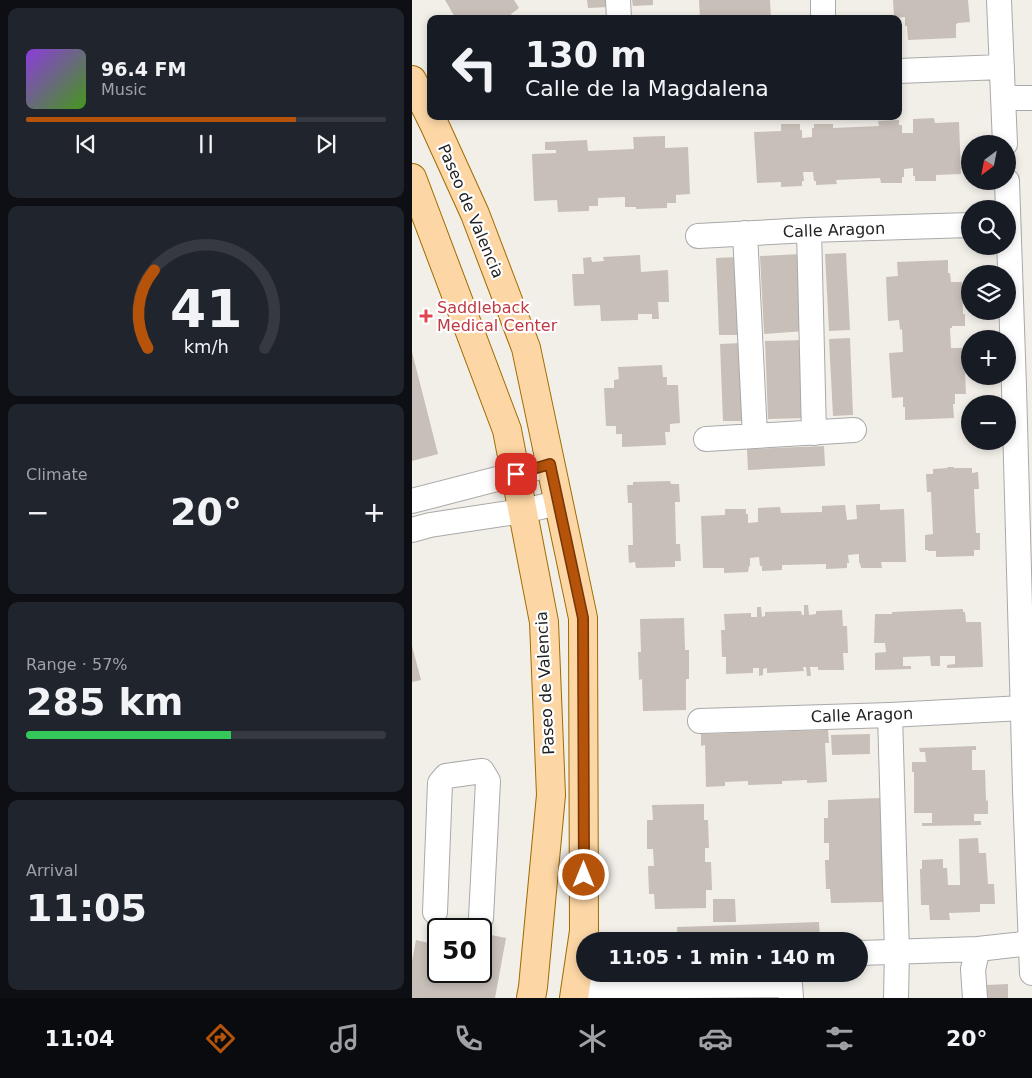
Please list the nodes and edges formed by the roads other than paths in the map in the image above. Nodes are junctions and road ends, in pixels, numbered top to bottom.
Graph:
1 (618, 0) edge
2 (823, 0) edge
3 (999, 0) edge
4 (619, 15) edge
5 (823, 15) edge
6 (1002, 67) junction
7 (902, 72) edge
8 (412, 80) edge
9 (1003, 98) junction
10 (1032, 98) edge
11 (427, 110) edge
12 (432, 120) edge
13 (1005, 135) edge
14 (412, 178) edge
15 (961, 225) edge
16 (809, 230) junction
17 (745, 233) junction
18 (698, 236) dead end
19 (1011, 255) edge
20 (1023, 388) edge
21 (854, 430) dead end
22 (814, 433) junction
23 (755, 436) junction
24 (706, 439) dead end
25 (550, 464) junction
26 (516, 474) junction
27 (412, 501) edge
28 (558, 503) junction
29 (523, 511) junction
30 (412, 530) edge
31 (1024, 708) junction
32 (890, 715) junction
33 (700, 721) dead end
34 (1028, 790) edge
35 (435, 912) dead end
36 (481, 918) dead end
37 (1031, 943) edge
38 (978, 949) junction
39 (897, 952) junction
40 (868, 953) edge
41 (1032, 973) edge
42 (575, 992) edge
43 (790, 992) edge
44 (531, 998) edge
45 (896, 998) edge
46 (975, 998) edge

1 - 4 street
2 - 5 street
3 - 6 street
6 - 7 street
6 - 9 street
8 - 11 main road, Paseo de Valencia
9 - 10 street
9 - 13 street
12 - 25 main road, Paseo de Valencia
14 - 26 main road, Paseo de Valencia
15 - 16 street, Calle Aragon
16 - 17 street, Calle Aragon
16 - 22 street
17 - 18 street, Calle Aragon
17 - 23 street
19 - 20 street
20 - 31 street
21 - 22 street
22 - 23 street
23 - 24 street
25 - 26 street
25 - 28 main road, Paseo de Valencia
26 - 27 street
26 - 29 main road, Paseo de Valencia
28 - 29 street
28 - 42 main road, Paseo de Valencia
29 - 30 street
29 - 44 main road, Paseo de Valencia
31 - 32 street, Calle Aragon
31 - 34 street
32 - 33 street, Calle Aragon
32 - 39 street
34 - 37 street
35 - 36 street
37 - 38 street
37 - 41 street
38 - 39 street
38 - 46 street
39 - 40 street
39 - 45 street
42 - 43 street

